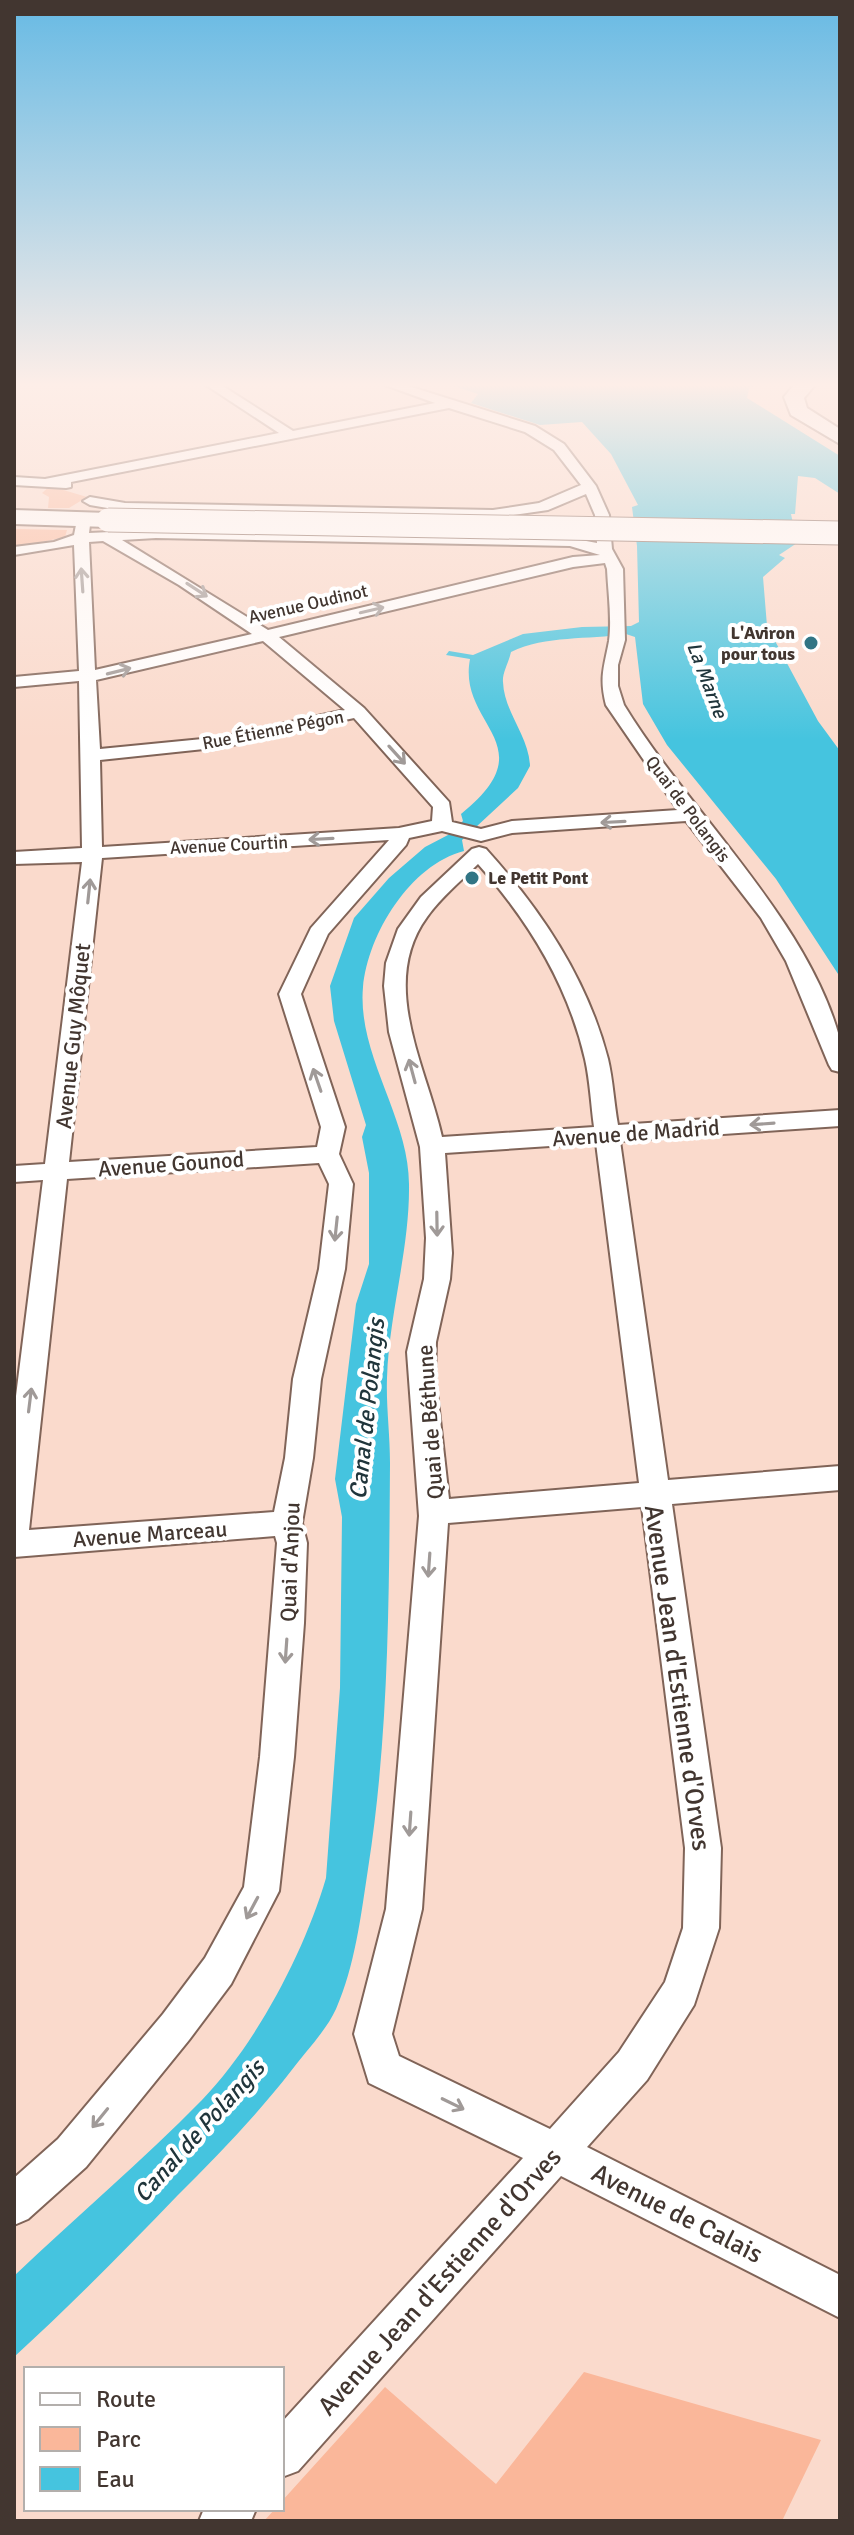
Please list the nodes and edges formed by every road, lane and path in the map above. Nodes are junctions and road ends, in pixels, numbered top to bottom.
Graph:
1 (89, 503) edge
2 (557, 503) edge
3 (597, 503) edge
4 (14, 517) edge
5 (84, 519) junction
6 (107, 528) junction
7 (840, 533) edge
8 (607, 547) junction
9 (14, 551) edge
10 (266, 635) junction
11 (89, 677) junction
12 (14, 682) edge
13 (358, 712) junction
14 (91, 755) junction
15 (691, 815) junction
16 (442, 825) junction
17 (399, 834) junction
18 (480, 844) junction
19 (93, 853) junction
20 (14, 858) edge
21 (840, 1065) edge
22 (840, 1118) edge
23 (607, 1135) junction
24 (432, 1146) junction
25 (327, 1154) junction
26 (59, 1172) junction
27 (14, 1174) edge
28 (840, 1478) edge
29 (653, 1494) junction
30 (437, 1512) junction
31 (287, 1523) junction
32 (14, 1533) edge
33 (14, 1544) edge
34 (383, 2069) joint
35 (558, 2153) junction
36 (14, 2205) edge
37 (840, 2297) edge
38 (284, 2453) edge

1 - 5 street
2 - 5 street
3 - 8 street, Quai de Polangis
4 - 5 main road
5 - 6 main road
5 - 9 street
11 -> 5 street, Avenue Guy Môquet
6 - 7 main road, bridge
6 - 8 street
6 -> 10 street
10 -> 8 street, Avenue Oudinot
8 - 15 street, Quai de Polangis
11 -> 10 street, Avenue Oudinot
10 - 13 street
11 - 12 street, Avenue Oudinot
11 - 14 street, Avenue Guy Môquet
13 - 14 street, Rue Étienne Pégon
13 -> 16 street
14 - 19 street, Avenue Guy Môquet
15 -> 18 street
15 - 21 street, Quai de Polangis
16 - 17 street, Avenue Courtin
16 - 18 street
17 -> 19 street, Avenue Courtin
25 -> 17 street, Quai d'Anjou
18 - 23 street, Avenue Jean d'Estienne d'Orves
24 -> 18 street, Quai de Béthune
19 - 20 street, Avenue Courtin
26 -> 19 street, Avenue Guy Môquet
22 -> 23 street, Avenue de Madrid
23 - 24 street, Avenue de Madrid
23 - 29 street, Avenue Jean d'Estienne d'Orves
24 -> 30 street, Quai de Béthune
25 - 26 street, Avenue Gounod
25 -> 31 street, Quai d'Anjou
26 - 27 street, Avenue Gounod
32 -> 26 street, Avenue Guy Môquet
28 - 29 street
29 - 30 street
29 - 35 street, Avenue Jean d'Estienne d'Orves
30 -> 34 street, Quai de Béthune
31 - 33 street, Avenue Marceau
31 -> 36 street, Quai d'Anjou
34 -> 35 street, Avenue de Calais
35 - 37 street, Avenue de Calais
35 - 38 street, Avenue Jean d'Estienne d'Orves

